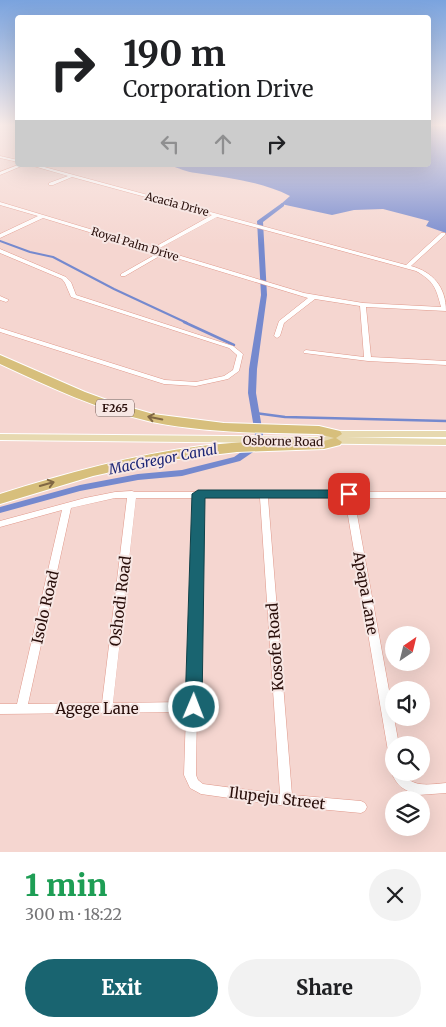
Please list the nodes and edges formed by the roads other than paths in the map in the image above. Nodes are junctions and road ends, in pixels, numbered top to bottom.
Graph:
1 (17, 167) edge
2 (39, 167) edge
3 (0, 174) edge
4 (73, 176) junction
5 (51, 184) dead end
6 (0, 203) edge
7 (216, 214) junction
8 (43, 216) junction
9 (443, 234) dead end
10 (0, 236) edge
11 (153, 250) junction
12 (0, 252) edge
13 (161, 252) junction
14 (407, 266) junction
15 (123, 275) dead end
16 (312, 297) junction
17 (363, 306) junction
18 (445, 309) edge
19 (0, 330) edge
20 (277, 336) dead end
21 (306, 352) dead end
22 (0, 359) edge
23 (368, 359) junction
24 (446, 363) edge
25 (0, 430) edge
26 (446, 434) edge
27 (199, 435) junction
28 (238, 437) junction
29 (0, 438) edge
30 (335, 438) junction
31 (446, 442) edge
32 (132, 494) junction
33 (198, 494) junction
34 (349, 494) junction
35 (264, 495) junction
36 (446, 495) edge
37 (0, 499) edge
38 (67, 506) junction
39 (0, 524) edge
40 (194, 707) junction
41 (22, 708) junction
42 (107, 708) junction
43 (0, 709) edge
44 (391, 736) edge
45 (402, 781) edge
46 (446, 788) edge
47 (286, 800) junction
48 (361, 807) dead end

1 - 3 street
2 - 4 street, Acacia Drive
4 - 5 street
4 - 7 street, Acacia Drive
6 - 8 street, Royal Palm Drive
7 - 11 street
7 - 14 street, Acacia Drive
8 - 10 street
8 - 11 street, Royal Palm Drive
9 - 14 street
11 - 13 street, Royal Palm Drive
12 - 19 street
13 - 15 street
13 - 16 street, Royal Palm Drive
14 - 18 street, Acacia Drive
16 - 17 street, Royal Palm Drive
16 - 20 street
17 - 18 street, Royal Palm Drive
17 - 23 street
21 - 23 street
28 -> 22 highway, F265
23 - 24 street
25 - 27 main road, Osborne Road
26 - 30 main road, Osborne Road
27 - 28 main road, Osborne Road
27 - 29 main road, Osborne Road
28 - 30 highway
37 -> 28 highway
30 - 31 main road, Osborne Road
32 - 33 street
32 - 38 street
32 - 42 street, Oshodi Road
33 - 35 street
33 - 40 street
34 - 35 street
34 - 36 street
34 - 44 street, Apapa Lane
35 - 47 street, Kosofe Road
38 - 39 street
38 - 41 street, Isolo Road
40 - 42 street, Agege Lane
40 - 47 street, Ilupeju Street
41 - 42 street, Agege Lane
41 - 43 street, Agege Lane
45 - 46 street
47 - 48 street, Ilupeju Street

